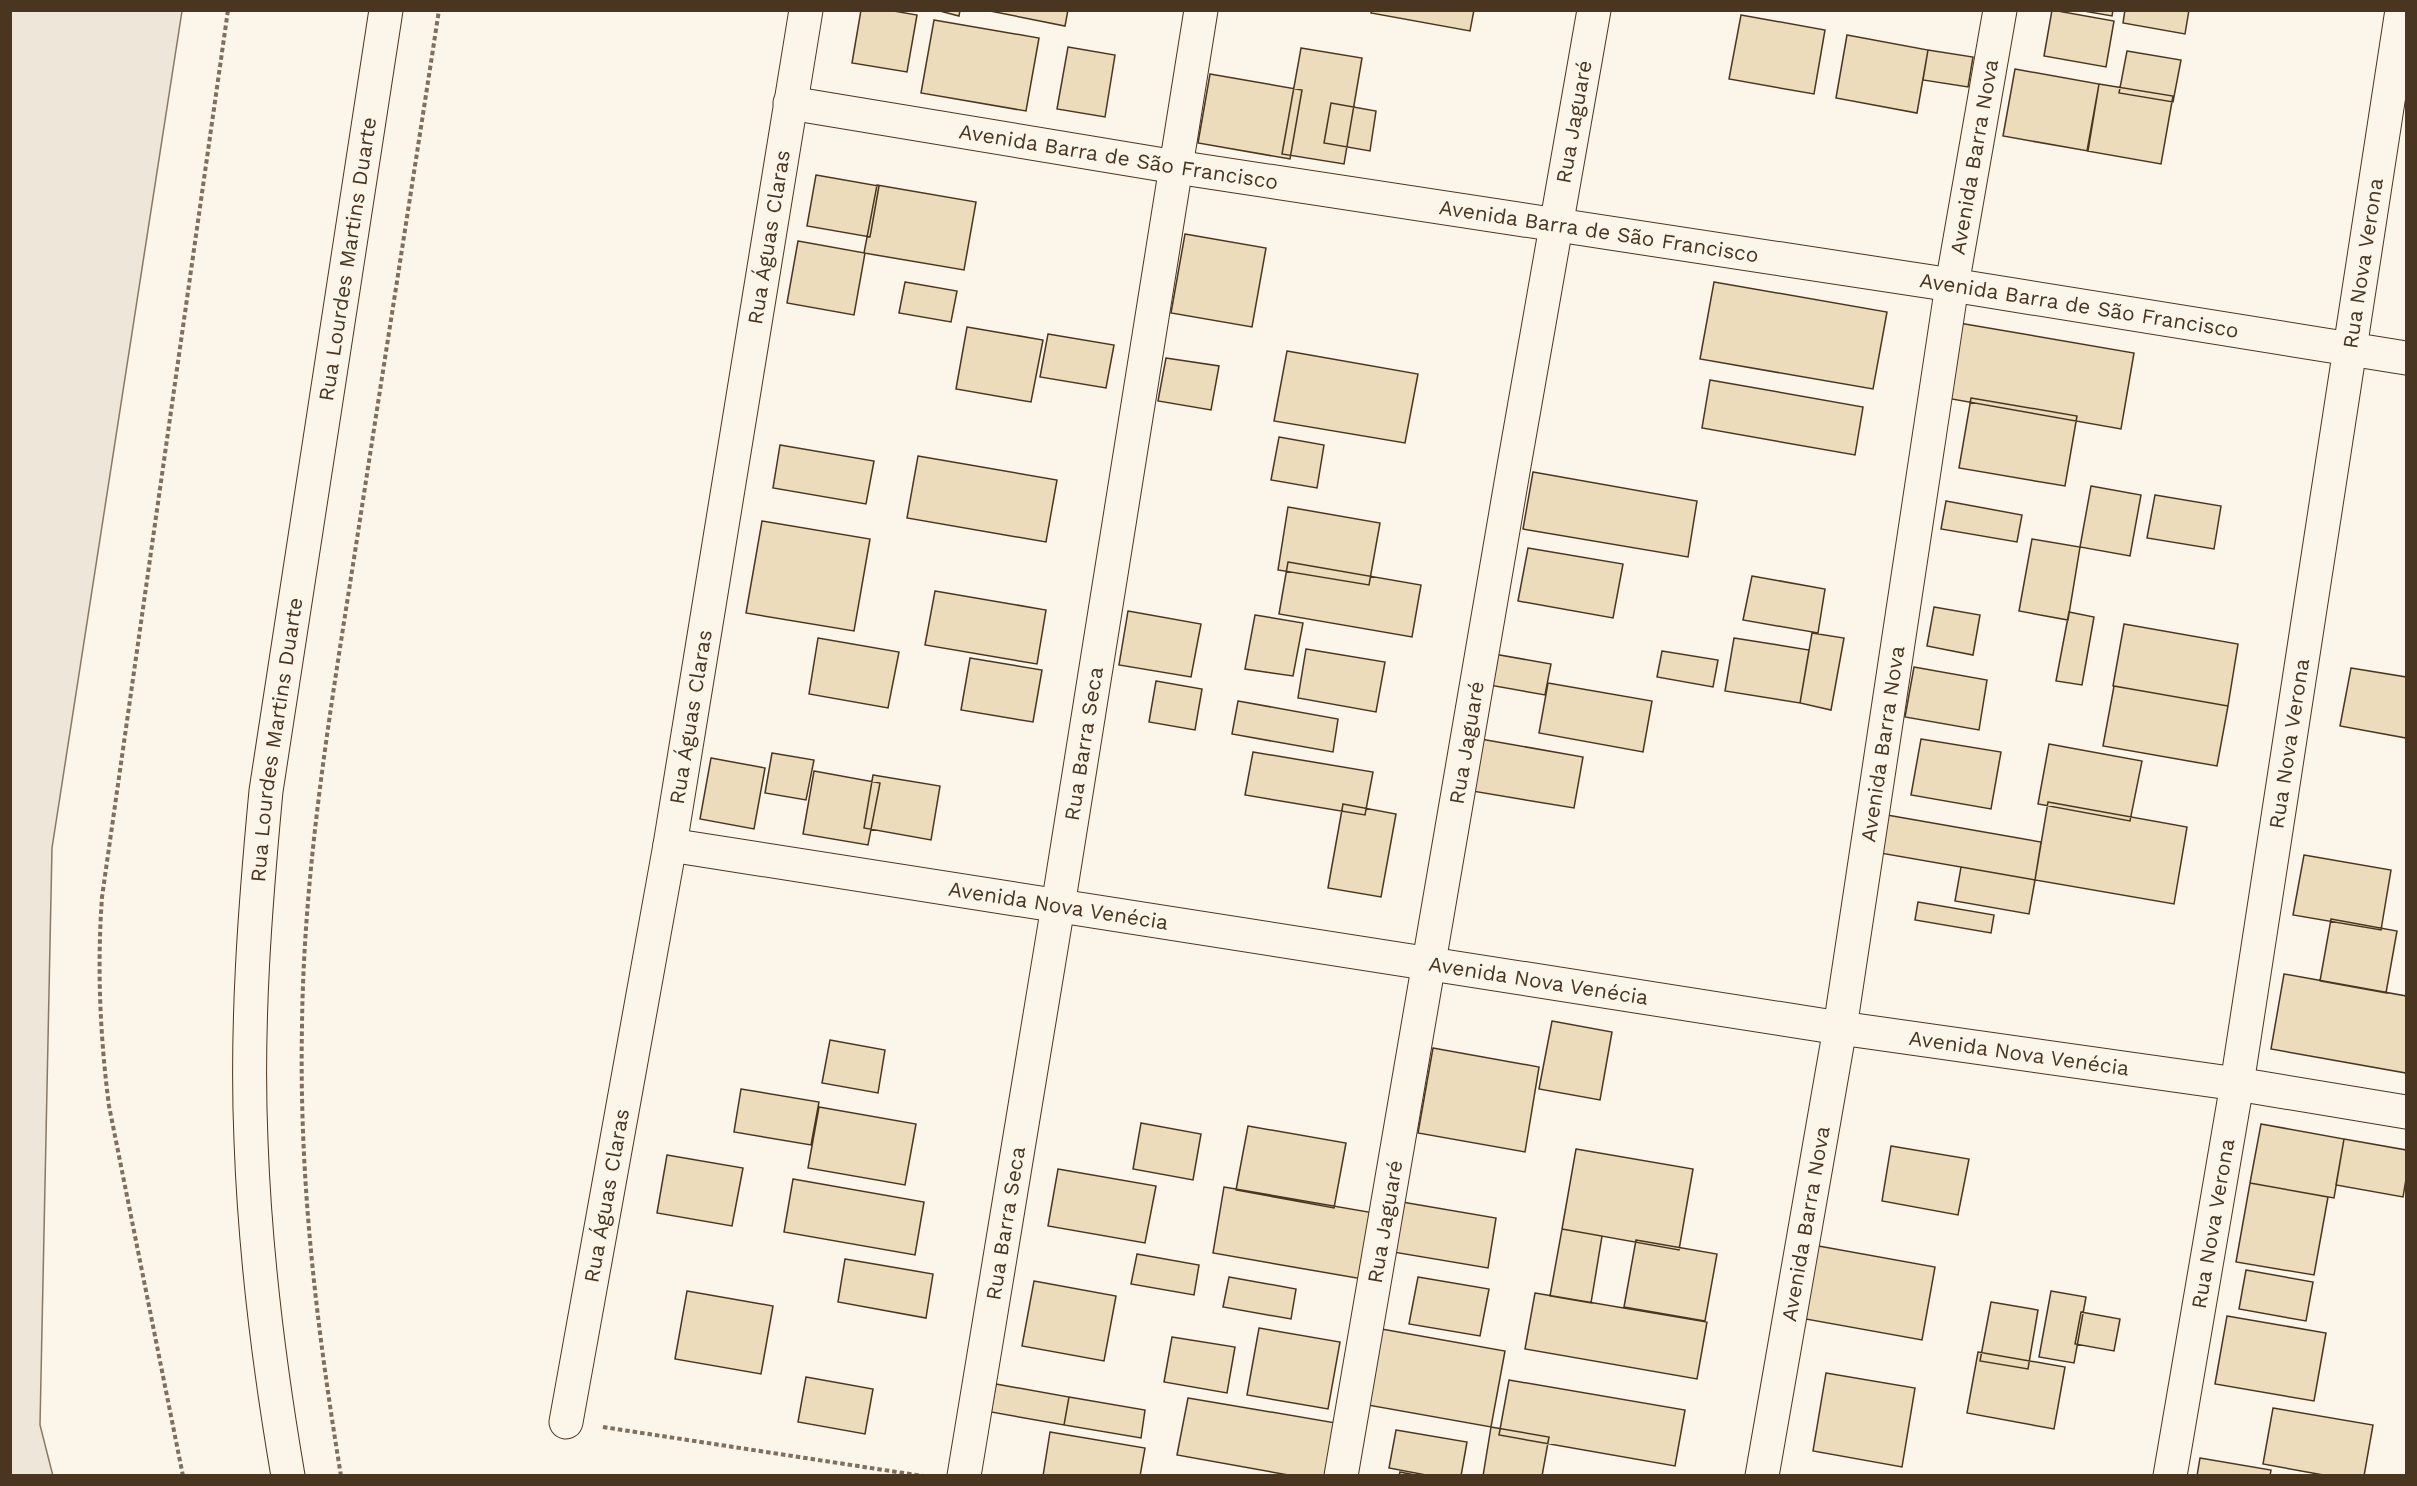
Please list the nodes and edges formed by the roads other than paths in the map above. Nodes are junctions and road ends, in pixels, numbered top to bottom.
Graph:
1 (386, 10) edge
2 (806, 10) edge
3 (1201, 10) edge
4 (1594, 10) edge
5 (2000, 10) edge
6 (2402, 10) edge
7 (790, 103) junction
8 (1176, 167) junction
9 (1556, 225) junction
10 (1952, 285) junction
11 (2349, 349) junction
12 (2406, 358) edge
13 (670, 845) junction
14 (1058, 906) junction
15 (1431, 963) junction
16 (1840, 1028) junction
17 (2237, 1084) junction
18 (2406, 1112) edge
19 (566, 1422) road end
20 (288, 1476) edge
21 (964, 1476) edge
22 (1341, 1476) edge
23 (1762, 1476) edge
24 (2170, 1476) edge

1 - 20 street, Rua Lourdes Martins Duarte
2 - 7 street, Rua Águas Claras
3 - 8 street, Rua Barra Seca
4 - 9 street, Rua Jaguaré
5 - 10 street, Avenida Barra Nova
6 - 11 street, Rua Nova Verona
7 - 8 street, Avenida Barra de São Francisco
7 - 13 street, Rua Águas Claras
8 - 9 street, Avenida Barra de São Francisco
8 - 14 street, Rua Barra Seca
9 - 10 street, Avenida Barra de São Francisco
9 - 15 street, Rua Jaguaré
10 - 11 street, Avenida Barra de São Francisco
10 - 16 street, Avenida Barra Nova
11 - 12 street, Avenida Barra de São Francisco
11 - 17 street, Rua Nova Verona
13 - 14 street, Avenida Nova Venécia
13 - 19 street, Rua Águas Claras
14 - 15 street, Avenida Nova Venécia
14 - 21 street, Rua Barra Seca
15 - 16 street, Avenida Nova Venécia
15 - 22 street, Rua Jaguaré
16 - 17 street, Avenida Nova Venécia
16 - 23 street, Avenida Barra Nova
17 - 18 street, Avenida Nova Venécia
17 - 24 street, Rua Nova Verona

